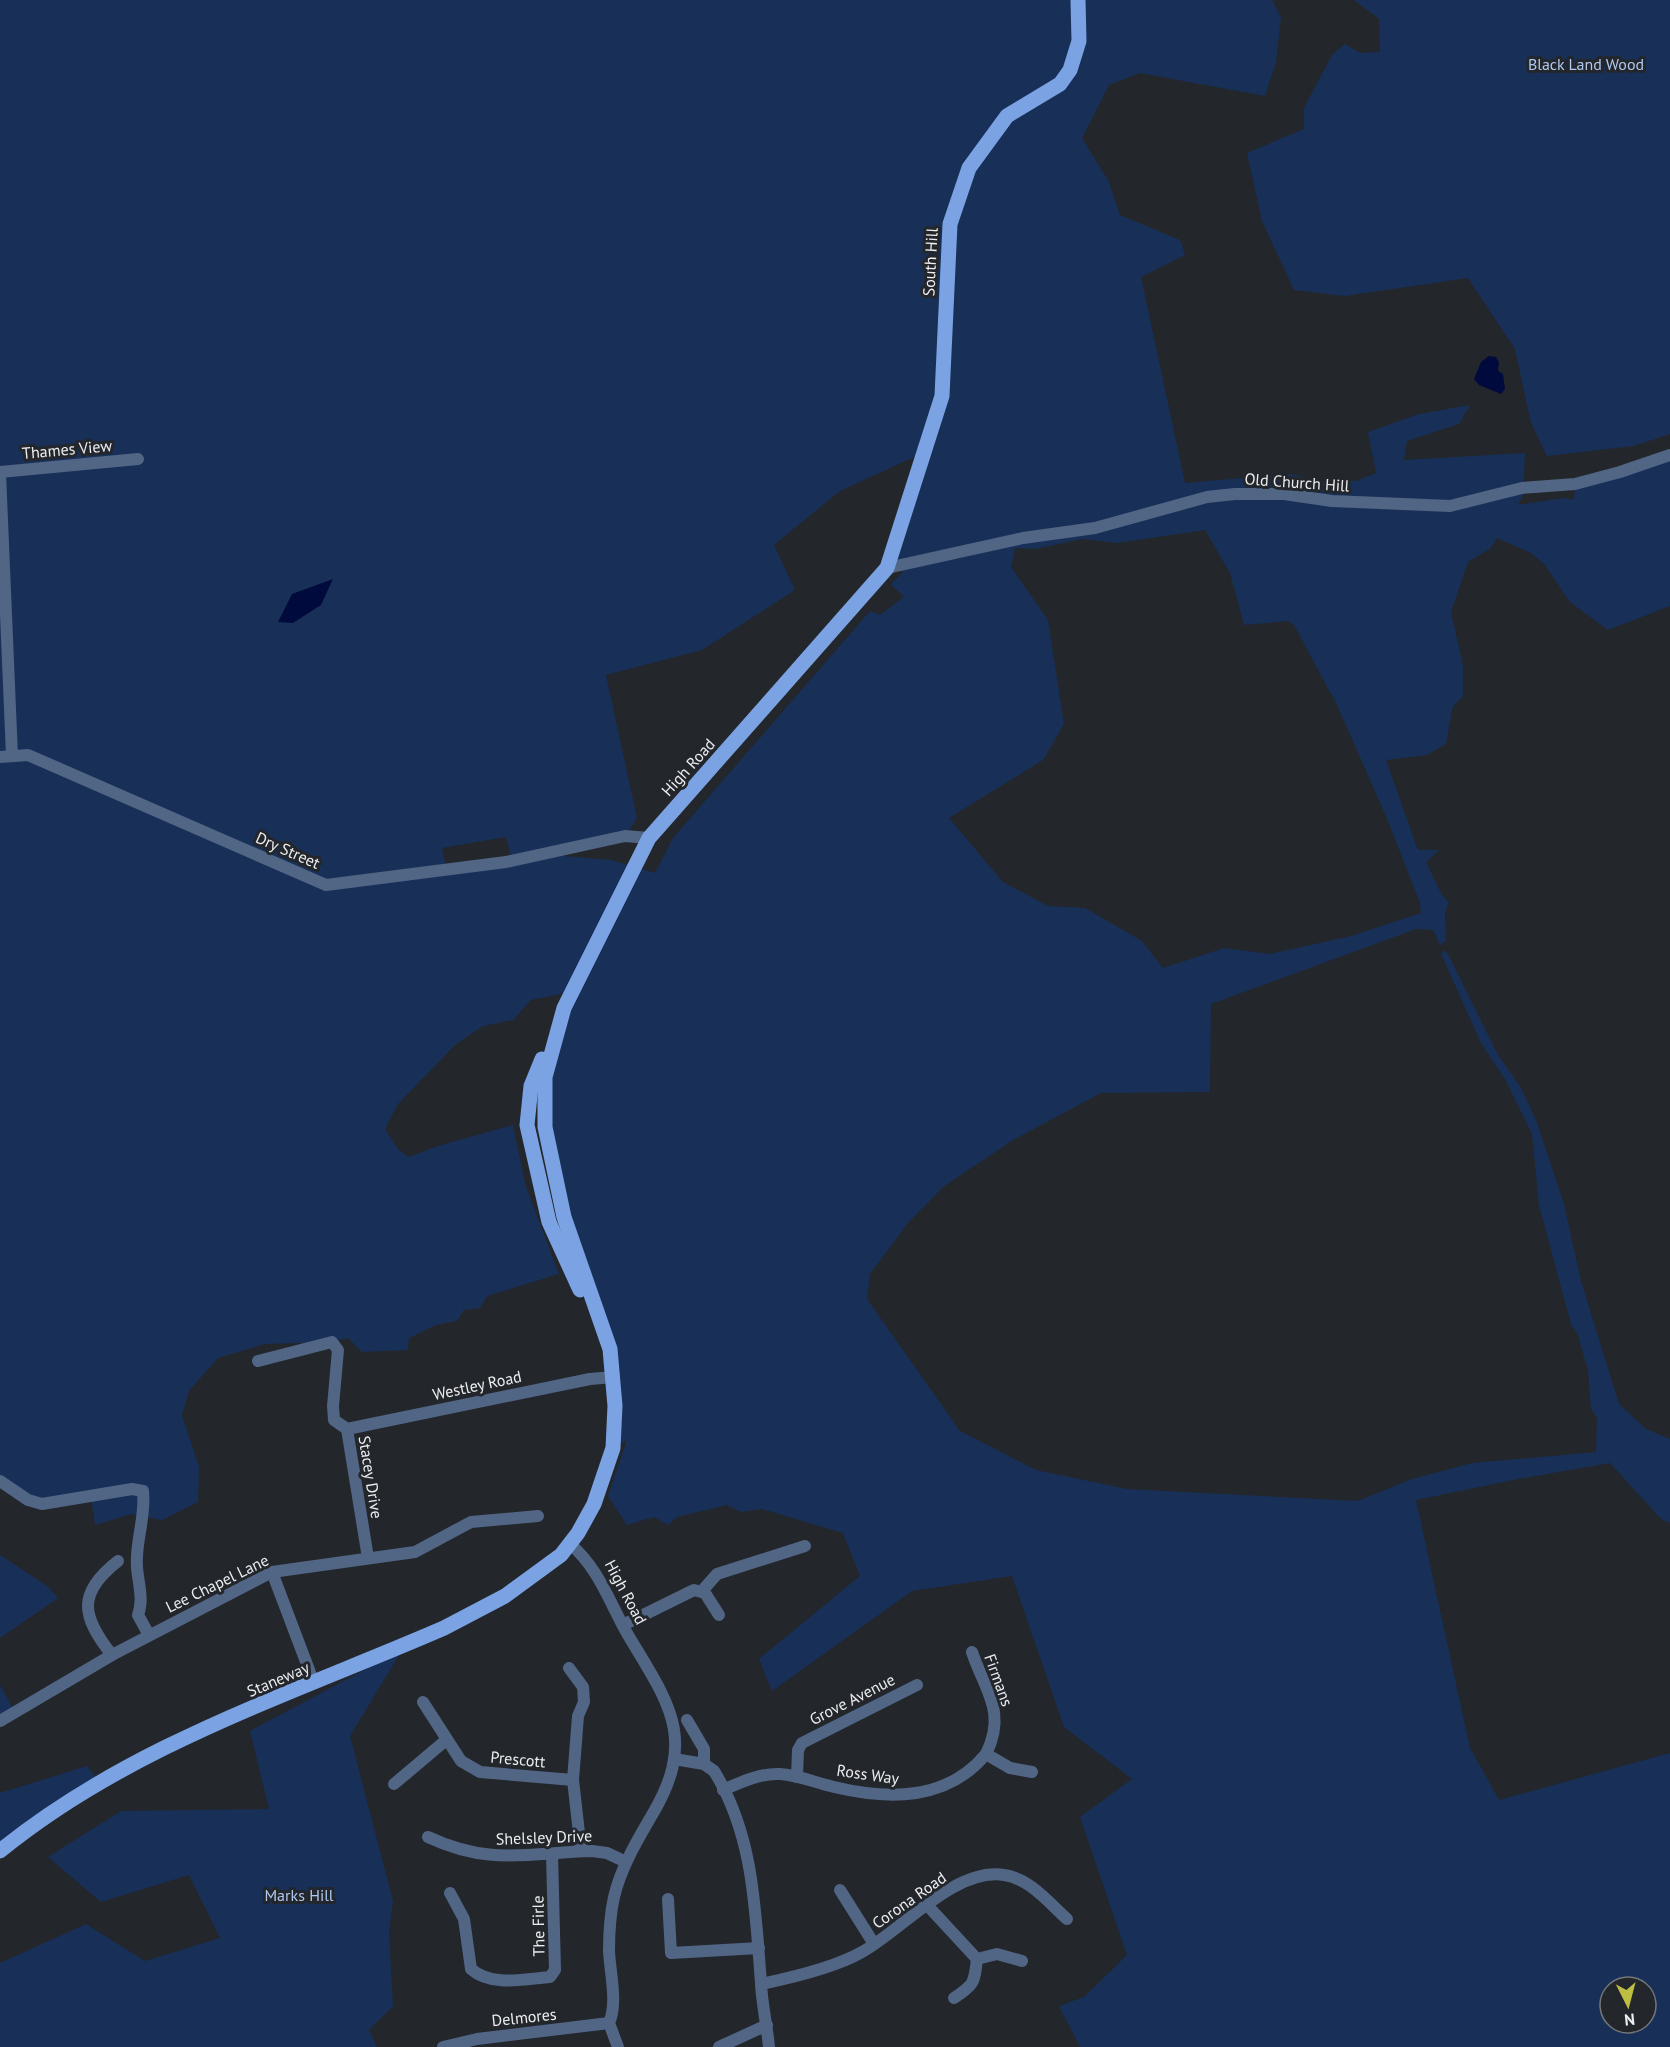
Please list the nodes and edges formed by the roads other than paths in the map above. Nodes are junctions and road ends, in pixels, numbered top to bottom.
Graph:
1 (1078, 0) edge
2 (1670, 455) edge
3 (138, 459) dead end
4 (0, 472) edge
5 (887, 568) junction
6 (3, 617) edge
7 (6, 756) edge
8 (649, 838) junction
9 (258, 1361) dead end
10 (614, 1377) junction
11 (347, 1429) junction
12 (0, 1481) edge
13 (538, 1516) dead end
14 (570, 1544) junction
15 (805, 1546) dead end
16 (368, 1558) junction
17 (118, 1561) dead end
18 (272, 1572) junction
19 (702, 1591) junction
20 (719, 1615) dead end
21 (623, 1625) junction
22 (148, 1635) junction
23 (972, 1652) dead end
24 (112, 1654) junction
25 (569, 1668) dead end
26 (314, 1683) junction
27 (917, 1685) dead end
28 (423, 1702) dead end
29 (687, 1720) dead end
30 (0, 1721) edge
31 (445, 1741) junction
32 (986, 1754) junction
33 (674, 1759) junction
34 (704, 1764) junction
35 (1032, 1773) dead end
36 (797, 1777) junction
37 (573, 1780) junction
38 (394, 1784) dead end
39 (723, 1790) junction
40 (428, 1837) dead end
41 (0, 1851) edge
42 (581, 1851) junction
43 (552, 1854) junction
44 (626, 1862) junction
45 (840, 1890) dead end
46 (450, 1893) dead end
47 (668, 1899) dead end
48 (927, 1905) junction
49 (1067, 1919) dead end
50 (874, 1944) junction
51 (759, 1948) junction
52 (977, 1959) junction
53 (1022, 1961) dead end
54 (761, 1984) junction
55 (954, 1998) dead end
56 (609, 2023) junction
57 (767, 2025) junction
58 (443, 2047) edge
59 (618, 2047) edge
60 (719, 2047) edge
61 (769, 2047) edge

1 - 5 main road, South Hill
2 - 5 street, Old Church Hill
3 - 4 street, Thames View
4 - 6 street
5 - 8 main road, High Road
6 - 7 street
7 - 8 street, Dry Street
8 - 10 main road, High Road
9 - 11 street, Stacey Drive
10 - 11 street, Westley Road
10 - 14 main road, High Road
11 - 16 street, Stacey Drive
12 - 22 street
13 - 16 street, Lee Chapel Lane
14 - 21 street, High Road
14 - 26 main road, Staneway
15 - 19 street
16 - 18 street, Lee Chapel Lane
17 - 24 street
18 - 22 street, Lee Chapel Lane
18 - 26 street
19 - 20 street
19 - 21 street
21 - 33 street, High Road
22 - 24 street, Lee Chapel Lane
23 - 32 street, Firmans
24 - 30 street, Lee Chapel Lane
25 - 37 street
26 - 41 main road, Staneway
27 - 36 street, Grove Avenue
28 - 31 street, Prescott
29 - 34 street
31 - 37 street, Prescott
31 - 38 street
32 - 35 street
32 - 36 street, Ross Way
33 - 34 street
33 - 44 street, High Road
34 - 39 street
36 - 39 street, Ross Way
37 - 42 street
39 - 51 street
40 - 43 street, Shelsley Drive
42 - 43 street, Shelsley Drive
42 - 44 street, Shelsley Drive
43 - 46 street, The Firle
44 - 56 street, High Road
45 - 50 street
47 - 51 street
48 - 49 street, Corona Road
48 - 50 street, Corona Road
48 - 52 street
50 - 54 street, Corona Road
51 - 54 street
52 - 53 street
52 - 55 street
54 - 57 street
56 - 58 street, Delmores
56 - 59 street, High Road
57 - 60 street
57 - 61 street

